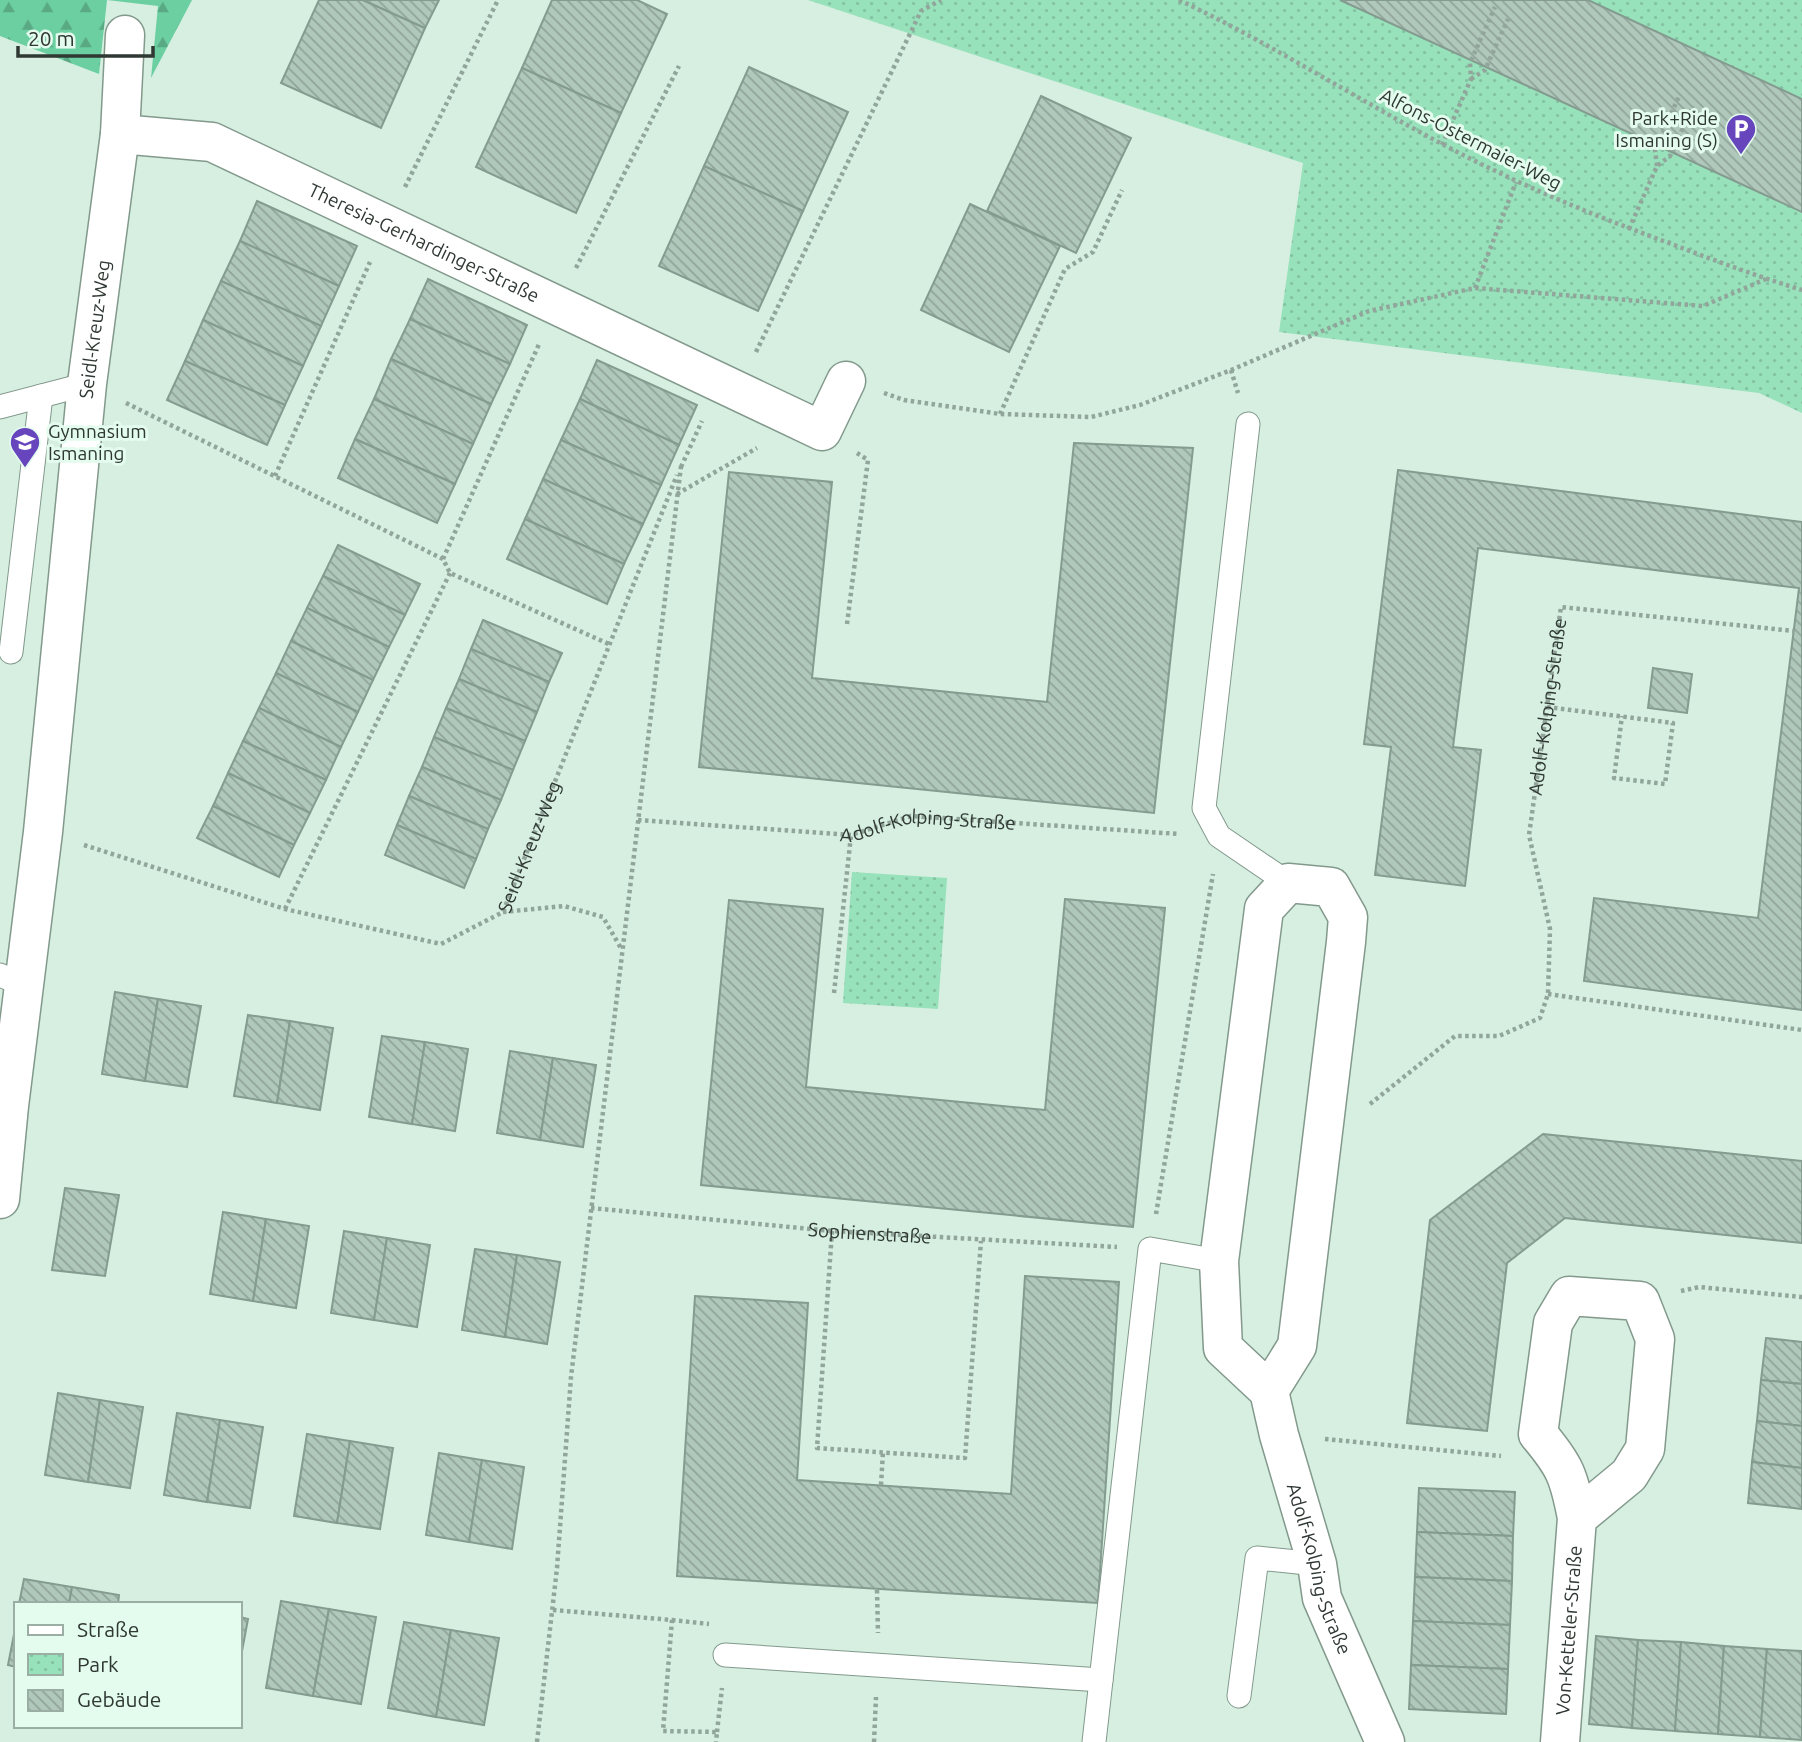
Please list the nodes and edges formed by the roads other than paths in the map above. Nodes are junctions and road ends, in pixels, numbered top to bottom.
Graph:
1 (125, 35) dead end
2 (120, 134) junction
3 (846, 381) road end
4 (87, 384) junction
5 (41, 396) junction
6 (0, 407) edge
7 (1248, 424) dead end
8 (11, 652) dead end
9 (1288, 883) junction
10 (12, 980) edge
11 (0, 1199) edge
12 (1219, 1261) junction
13 (1269, 1391) junction
14 (1577, 1518) junction
15 (1317, 1564) junction
16 (725, 1655) dead end
17 (1101, 1680) junction
18 (1239, 1696) dead end
19 (1094, 1742) edge
20 (1385, 1742) edge
21 (1560, 1742) edge

1 - 2 street, Seidl-Kreuz-Weg
2 - 3 street, Theresia-Gerhardinger-Straße
2 - 4 street, Seidl-Kreuz-Weg
4 - 5 lane
4 - 10 street, Seidl-Kreuz-Weg
5 - 6 lane
5 - 8 lane
7 - 9 lane
9 - 12 street
9 - 13 street
10 - 11 street, Seidl-Kreuz-Weg
12 - 13 street
12 - 17 lane
13 - 15 street, Adolf-Kolping-Straße
14 - 14 street, Von-Ketteler-Straße
14 - 21 street, Von-Ketteler-Straße
15 - 18 lane
15 - 20 street, Adolf-Kolping-Straße
16 - 17 lane
17 - 19 lane

